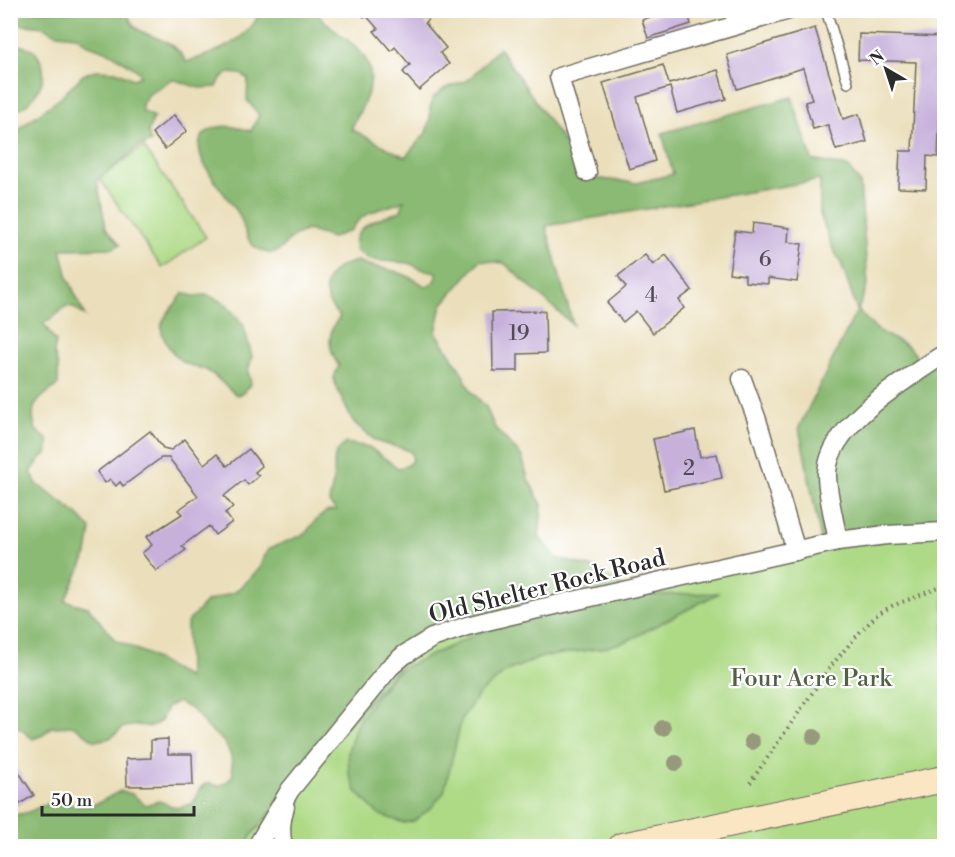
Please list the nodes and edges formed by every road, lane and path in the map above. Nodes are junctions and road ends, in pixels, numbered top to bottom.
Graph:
1 (789, 10) edge
2 (826, 10) edge
3 (731, 19) edge
4 (848, 83) dead end
5 (587, 172) dead end
6 (945, 354) edge
7 (742, 379) dead end
8 (945, 532) edge
9 (838, 541) junction
10 (796, 551) junction
11 (945, 586) edge
12 (945, 779) edge
13 (750, 783) dead end
14 (290, 790) junction
15 (257, 846) edge
16 (284, 846) edge
17 (622, 846) edge

1 - 3 street
2 - 4 lane
3 - 5 street
6 - 9 street
7 - 10 street
8 - 9 street, Old Shelter Rock Road
9 - 10 street, Old Shelter Rock Road
10 - 14 street, Old Shelter Rock Road
11 - 13 path
12 - 17 main road
14 - 15 street, Old Shelter Rock Road
14 - 16 street

